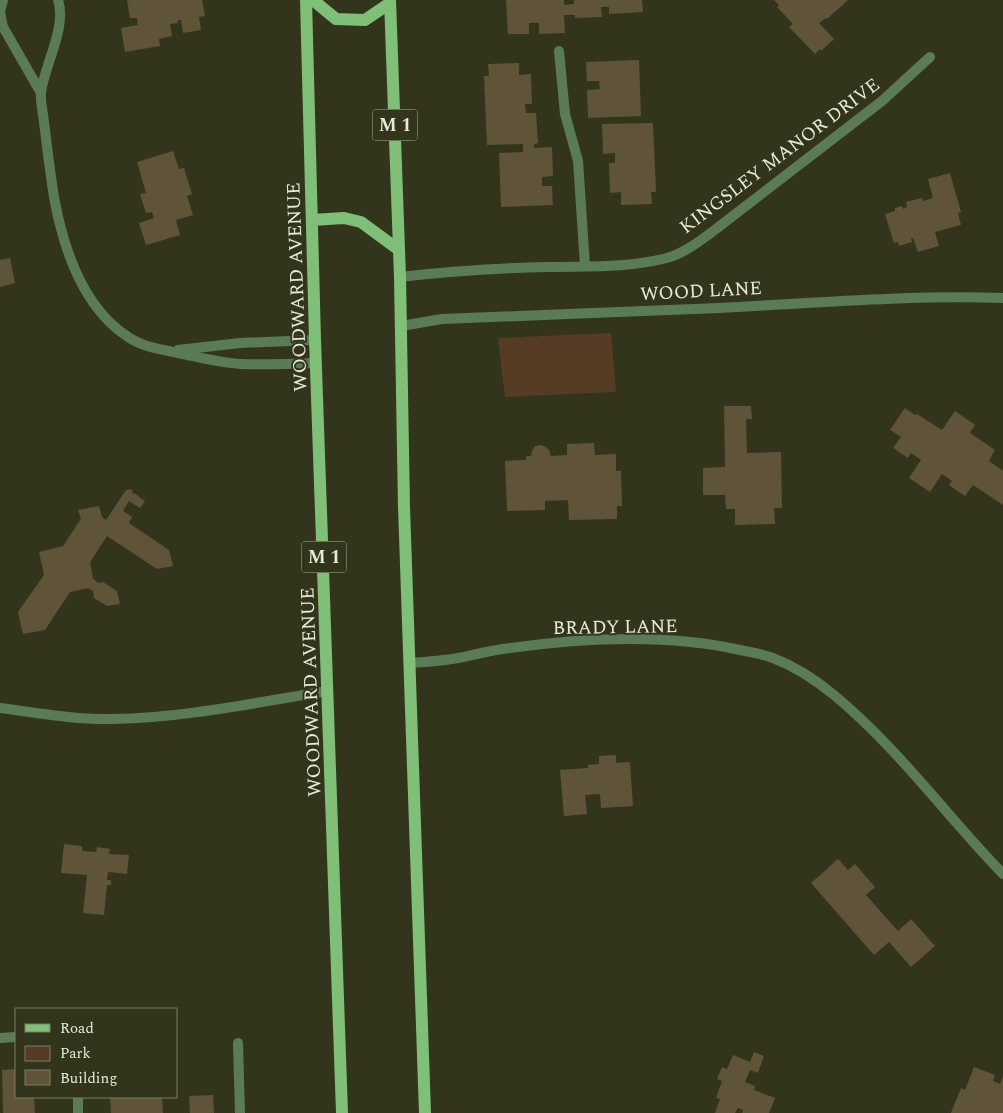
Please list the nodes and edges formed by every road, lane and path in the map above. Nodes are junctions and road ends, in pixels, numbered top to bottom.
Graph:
1 (3, 0) edge
2 (58, 0) edge
3 (306, 0) edge
4 (313, 0) edge
5 (390, 2) edge
6 (559, 51) dead end
7 (930, 57) dead end
8 (41, 93) junction
9 (312, 220) junction
10 (399, 250) junction
11 (585, 266) junction
12 (400, 277) junction
13 (1003, 298) edge
14 (401, 326) junction
15 (315, 340) junction
16 (170, 351) junction
17 (316, 364) junction
18 (409, 663) junction
19 (328, 691) junction
20 (0, 708) edge
21 (1003, 874) edge
22 (15, 1037) edge
23 (0, 1038) edge
24 (238, 1043) dead end
25 (78, 1098) edge
26 (78, 1113) edge
27 (240, 1113) edge
28 (342, 1113) edge
29 (425, 1113) edge

1 - 8 street
2 - 8 street
3 - 9 main road, WOODWARD AVENUE / M 1
4 - 5 main road
5 - 10 main road, M 1
6 - 11 street
7 - 11 street, KINGSLEY MANOR DRIVE
8 - 16 street
9 - 10 main road
9 - 15 main road, WOODWARD AVENUE / M 1
10 - 12 main road, M 1
11 - 12 street, KINGSLEY MANOR DRIVE
12 - 14 main road, M 1
13 - 14 street, WOOD LANE
14 - 18 main road, M 1
15 - 16 street
15 - 17 main road, WOODWARD AVENUE / M 1
16 - 17 street
17 - 19 main road, WOODWARD AVENUE / M 1
18 - 21 street, BRADY LANE
18 - 29 main road, M 1
19 - 20 street
19 - 28 main road, WOODWARD AVENUE / M 1
22 - 23 street
24 - 27 street
25 - 26 street

